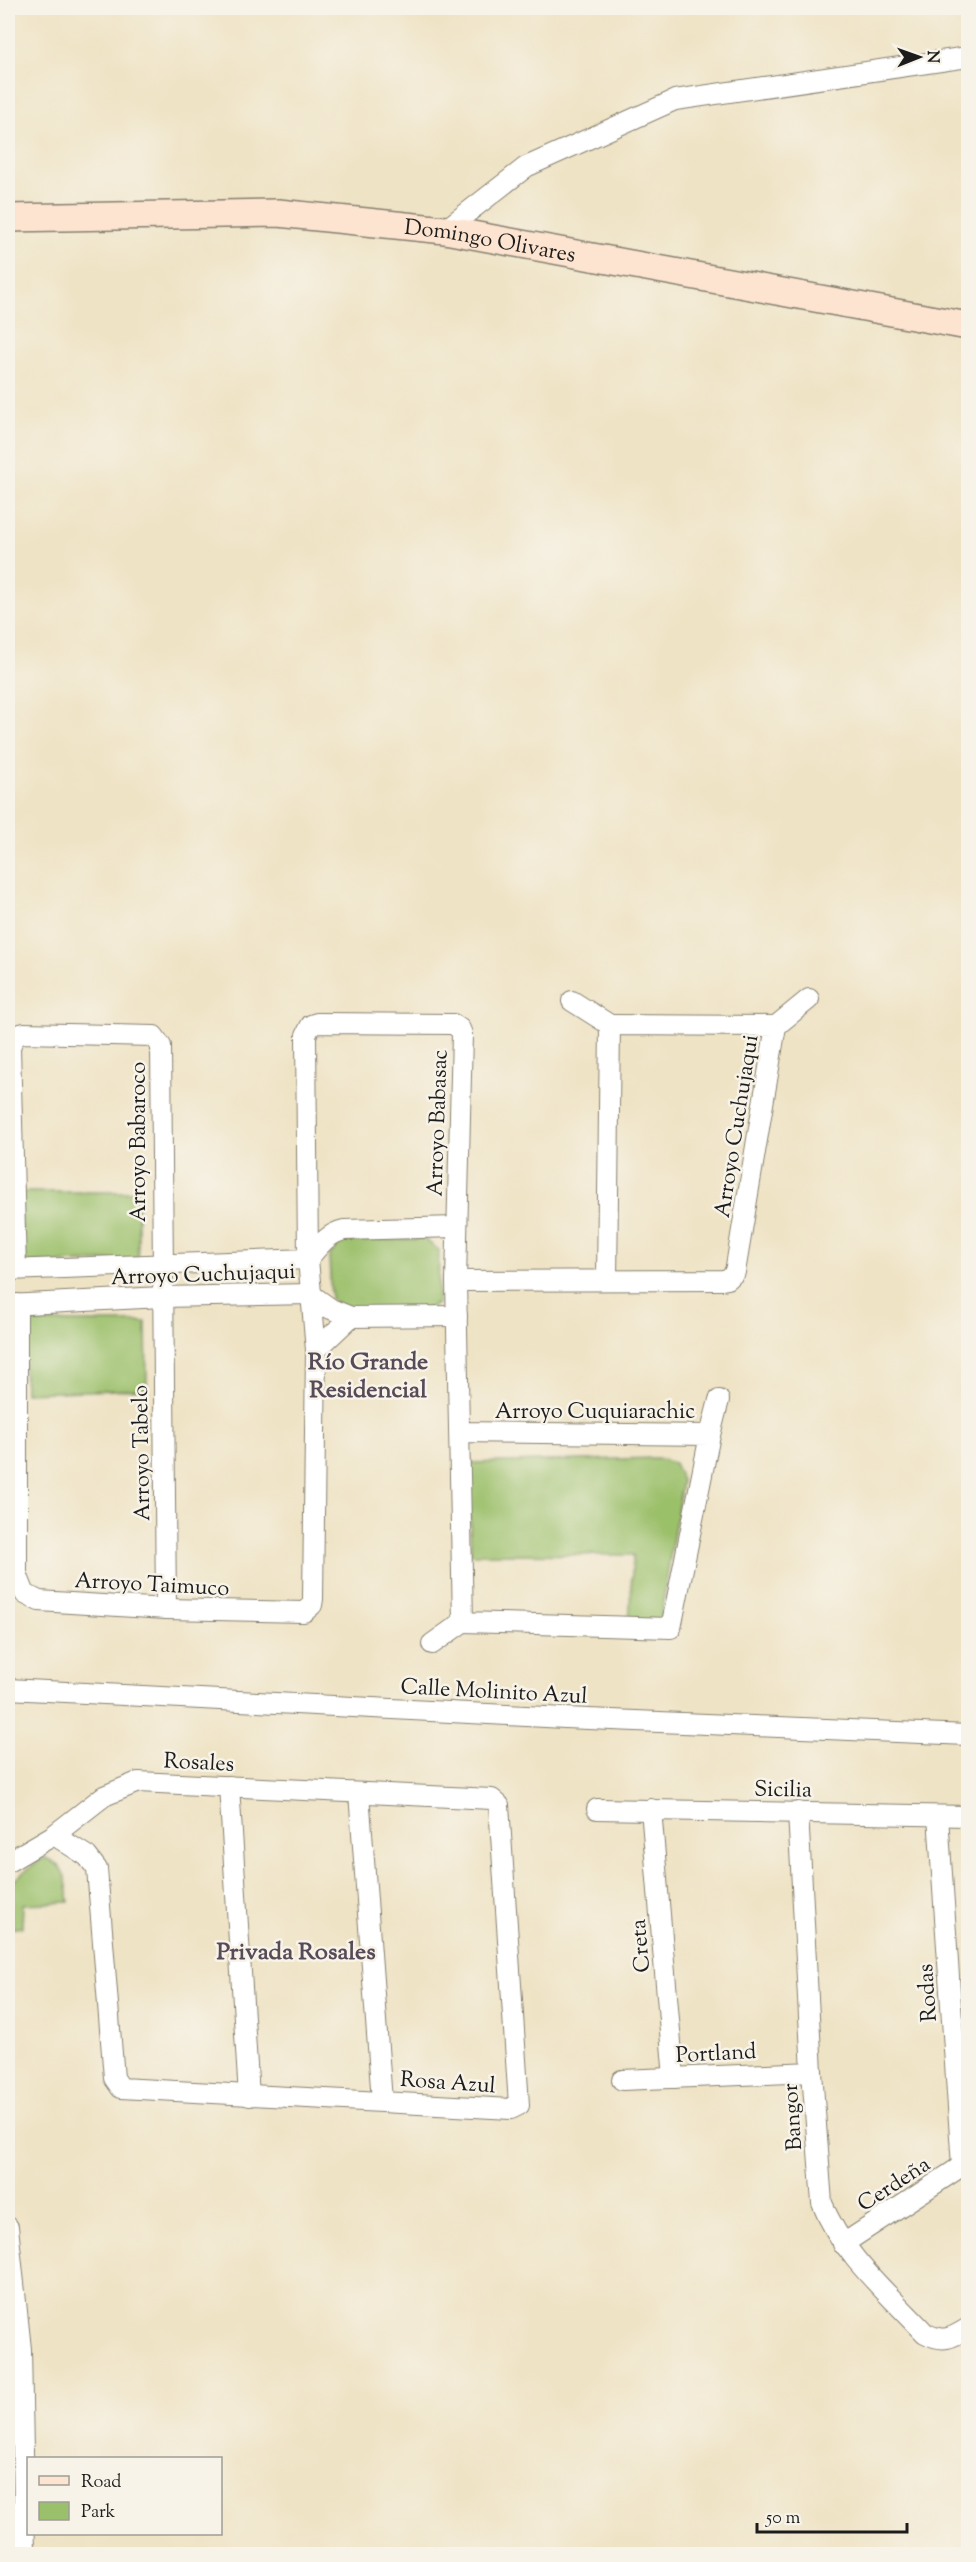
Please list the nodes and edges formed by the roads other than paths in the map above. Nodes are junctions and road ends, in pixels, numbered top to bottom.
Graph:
1 (969, 57) edge
2 (8, 218) edge
3 (445, 230) junction
4 (969, 326) edge
5 (809, 999) dead end
6 (572, 1001) dead end
7 (610, 1025) junction
8 (776, 1026) junction
9 (457, 1227) junction
10 (308, 1259) junction
11 (162, 1264) junction
12 (12, 1270) edge
13 (607, 1280) junction
14 (456, 1281) junction
15 (310, 1294) junction
16 (162, 1298) junction
17 (12, 1304) edge
18 (457, 1316) junction
19 (351, 1317) junction
20 (316, 1350) junction
21 (719, 1400) dead end
22 (461, 1432) junction
23 (710, 1435) junction
24 (166, 1609) junction
25 (463, 1622) junction
26 (432, 1644) dead end
27 (10, 1693) edge
28 (969, 1735) edge
29 (229, 1786) junction
30 (359, 1793) junction
31 (499, 1805) joint
32 (597, 1809) dead end
33 (651, 1809) junction
34 (798, 1812) junction
35 (938, 1816) junction
36 (969, 1816) edge
37 (54, 1836) junction
38 (12, 1858) edge
39 (812, 2072) junction
40 (674, 2078) junction
41 (622, 2080) dead end
42 (249, 2096) junction
43 (382, 2101) junction
44 (965, 2164) edge
45 (8, 2227) edge
46 (843, 2244) junction
47 (10, 2259) edge
48 (969, 2328) edge
49 (15, 2404) edge
50 (19, 2549) edge

1 - 3 street
2 - 3 main road, Domingo Olivares
3 - 4 main road, Domingo Olivares
5 - 8 street
6 - 7 street
7 - 8 street, Arroyo Cuchujaqui
7 - 13 street
8 - 13 street, Arroyo Cuchujaqui
9 - 10 street, Arroyo Cuchujaqui
9 - 10 street, Arroyo Babasac
9 - 14 street, Arroyo Babasac
10 - 11 street, Arroyo Cuchujaqui
10 - 15 street, Arroyo Taimuco
11 - 12 street, Arroyo Cuchujaqui
11 - 12 street, Arroyo Babaroco
11 - 16 street, Arroyo Tabelo
13 - 14 street, Arroyo Cuchujaqui
14 - 18 street
15 - 16 street, Arroyo Cuchujaqui
15 - 19 street, Arroyo Cuchujaqui
15 - 20 street, Arroyo Taimuco
16 - 17 street, Arroyo Cuchujaqui
16 - 24 street, Arroyo Tabelo
17 - 24 street, Arroyo Taimuco
18 - 19 street, Arroyo Cuchujaqui
18 - 22 street
19 - 20 street
20 - 24 street, Arroyo Taimuco
21 - 23 street
22 - 23 street, Arroyo Cuquiarachic
22 - 25 street
23 - 25 street, Arroyo Cuquiarachic
25 - 26 street
27 - 28 street, Calle Molinito Azul
29 - 30 street, Rosales
29 - 37 street, Rosales
29 - 42 street
30 - 31 street, Rosales
30 - 43 street
31 - 43 street, Rosa Azul
32 - 33 street, Sicilia
33 - 34 street, Sicilia
33 - 40 street, Creta
34 - 35 street, Sicilia
34 - 39 street, Bangor
35 - 36 street, Sicilia
35 - 44 street, Rodas
37 - 38 street, Rosales
37 - 42 street, Rosa Azul
39 - 40 street, Portland
39 - 46 street, Bangor
40 - 41 street, Portland
42 - 43 street, Rosa Azul
44 - 46 street, Cerdeña
45 - 47 street
46 - 48 street, Bangor
47 - 49 street
49 - 50 street

